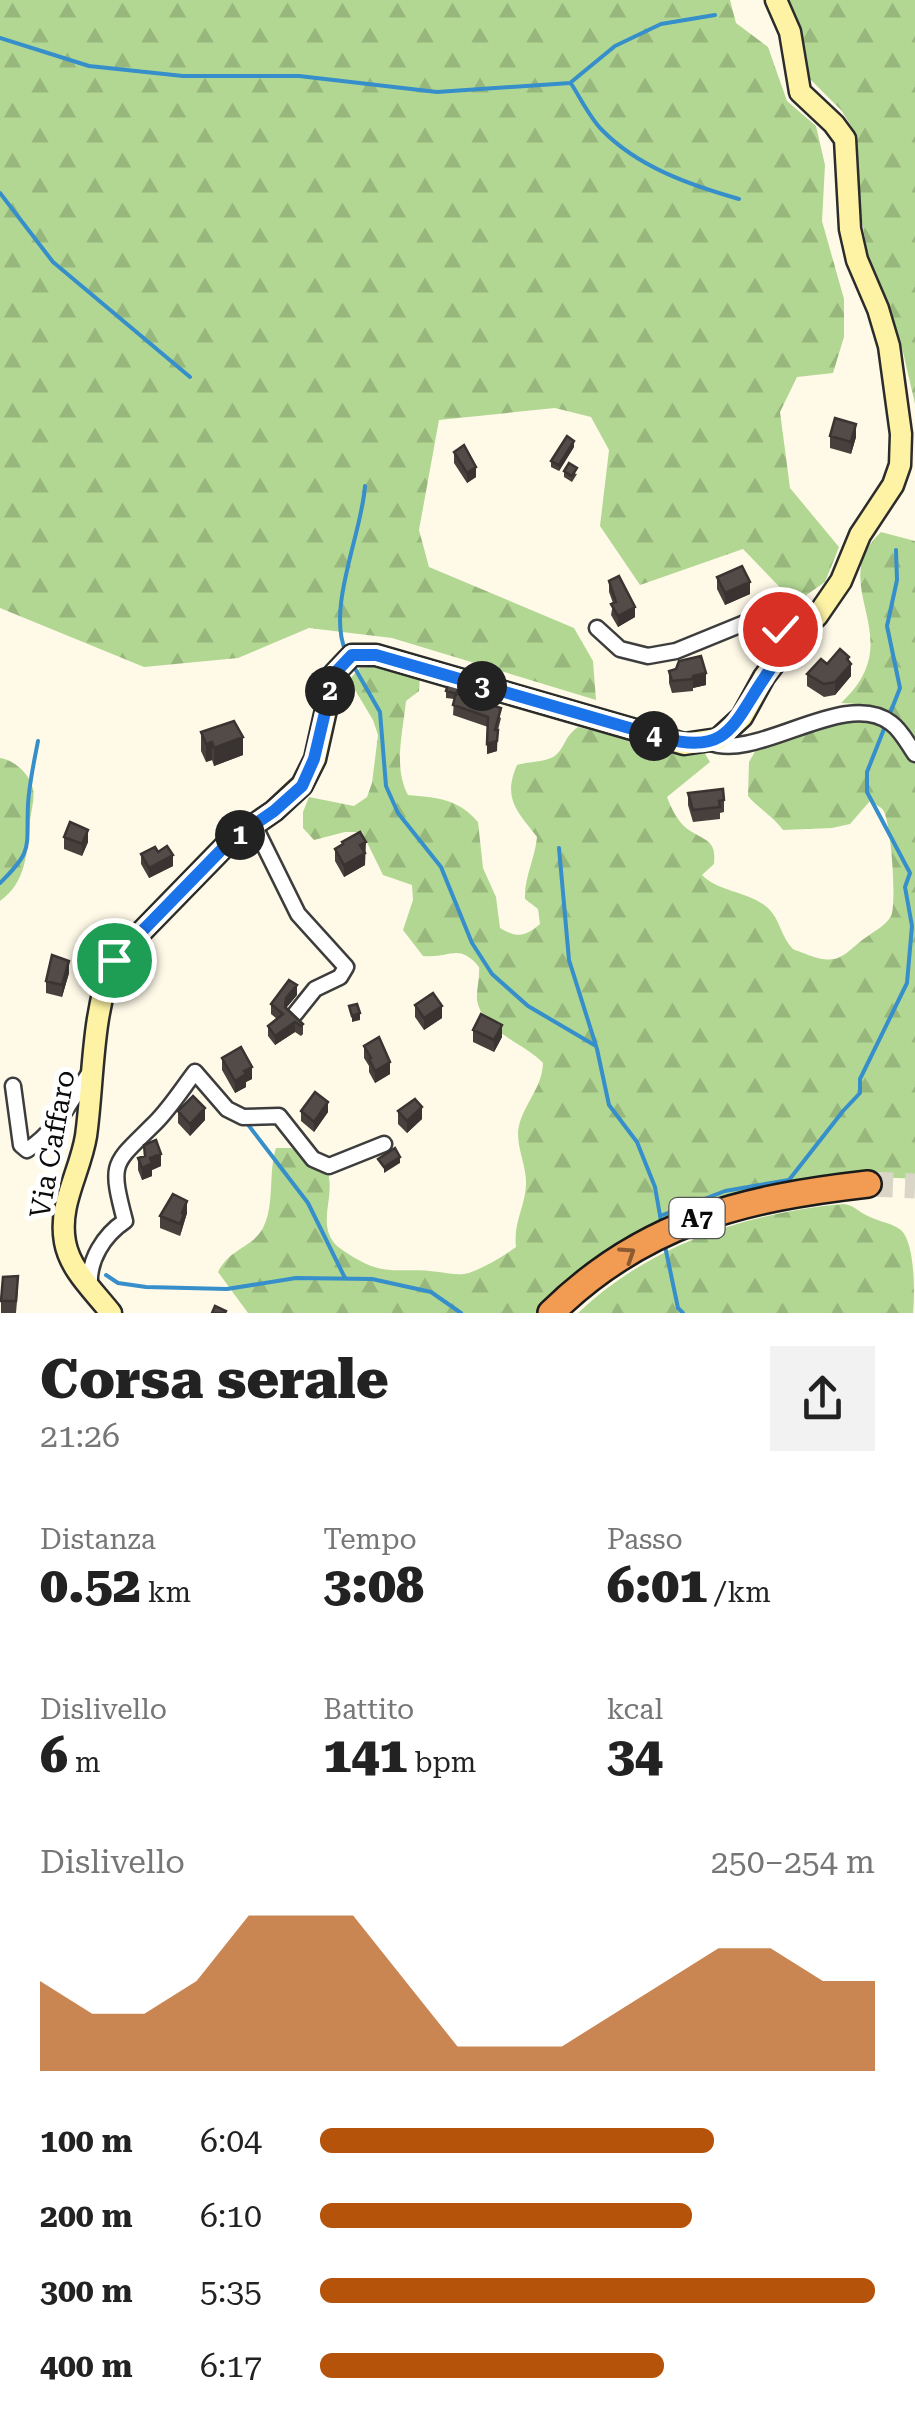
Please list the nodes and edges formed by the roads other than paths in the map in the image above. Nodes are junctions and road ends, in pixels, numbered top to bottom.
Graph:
1 (776, 0) edge
2 (597, 628) dead end
3 (794, 639) junction
4 (708, 741) junction
5 (915, 754) edge
6 (254, 825) junction
7 (294, 1014) edge
8 (94, 1068) junction
9 (14, 1086) dead end
10 (384, 1144) dead end
11 (868, 1184) tunnel mouth
12 (90, 1286) junction
13 (111, 1313) edge
14 (551, 1313) edge

1 - 3 street
2 - 3 street
3 - 4 street
4 - 5 street
4 - 6 street, Via Caffaro
6 - 7 street
6 - 8 street, Via Caffaro
8 - 9 street
8 - 12 street, Via Caffaro
10 - 12 street
14 -> 11 highway, A7
12 - 13 street, Via Caffaro

